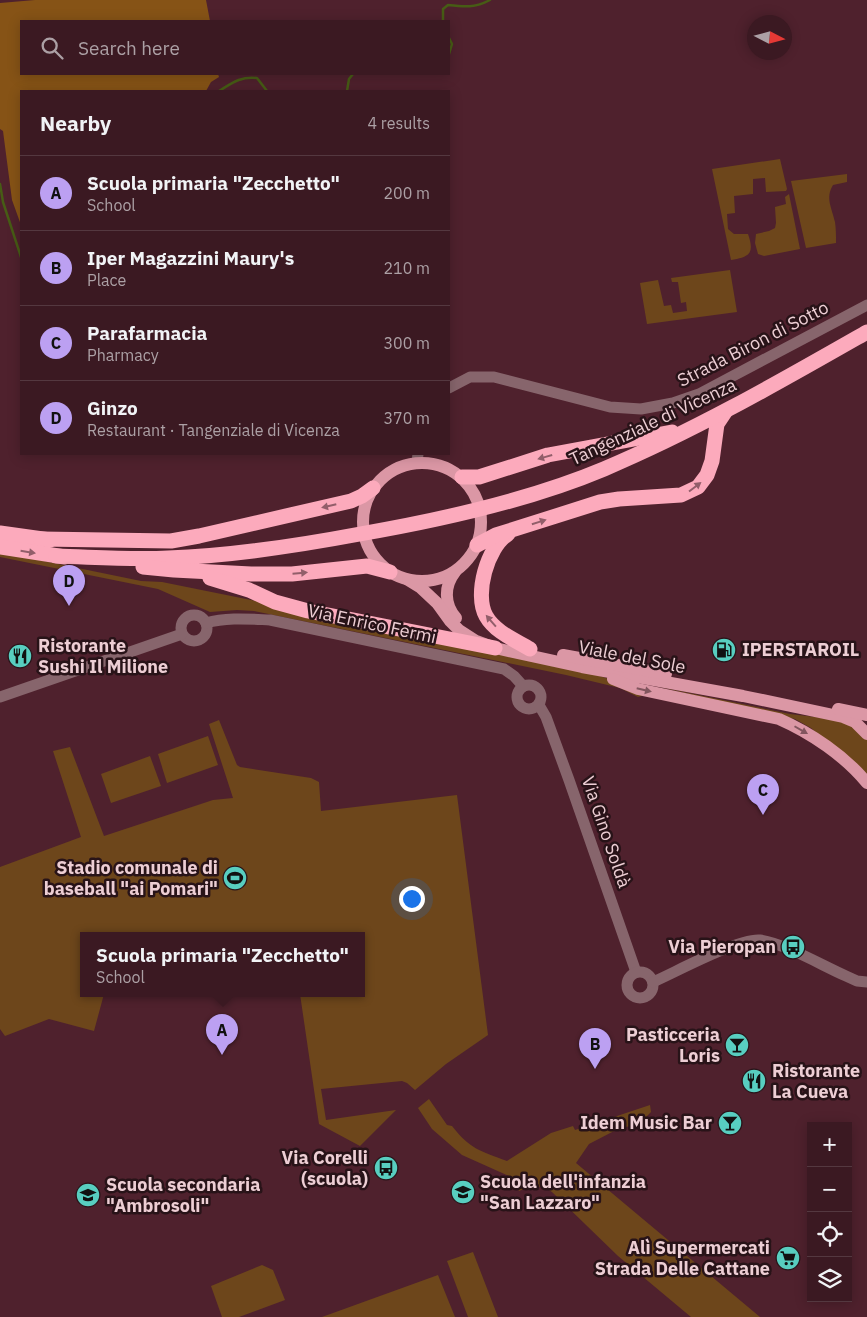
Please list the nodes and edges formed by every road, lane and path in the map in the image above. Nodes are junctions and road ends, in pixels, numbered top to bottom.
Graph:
1 (867, 305) edge
2 (867, 332) edge
3 (450, 387) edge
4 (725, 412) junction
5 (696, 427) junction
6 (417, 458) edge
7 (462, 477) junction
8 (373, 488) junction
9 (517, 528) junction
10 (0, 533) edge
11 (41, 539) junction
12 (296, 545) junction
13 (477, 545) junction
14 (0, 547) edge
15 (56, 556) junction
16 (174, 570) junction
17 (390, 572) junction
18 (454, 572) junction
19 (408, 580) junction
20 (206, 624) junction
21 (182, 634) junction
22 (495, 648) junction
23 (530, 649) junction
24 (582, 667) junction
25 (523, 686) junction
26 (0, 697) edge
27 (539, 705) junction
28 (867, 715) edge
29 (867, 734) edge
30 (867, 783) edge
31 (636, 972) junction
32 (862, 981) edge
33 (652, 982) junction
34 (867, 988) edge

1 - 3 street, Strada Biron di Sotto
2 - 4 highway, Tangenziale di Vicenza
4 - 5 highway, Tangenziale di Vicenza
9 -> 4 highway
5 -> 7 highway
5 - 12 highway, Tangenziale di Vicenza
6 - 7 main road, Viale del Sole
6 - 8 main road, Viale del Sole
7 - 13 main road, Viale del Sole
8 -> 11 highway
8 - 17 main road, Viale del Sole
9 - 13 highway
23 -> 9 highway
10 - 11 highway
11 - 12 highway, Tangenziale di Vicenza
12 - 15 highway, Tangenziale di Vicenza
13 - 18 main road, Viale del Sole
14 -> 15 highway
15 - 16 highway
16 -> 17 highway
16 - 22 highway
17 - 19 main road, Viale del Sole
18 - 19 main road, Viale del Sole
18 - 23 main road, Viale del Sole
19 - 22 main road, Viale del Sole
20 - 21 street
20 - 21 street
20 - 25 street, Via Enrico Fermi
21 - 26 street
22 - 24 main road, Viale del Sole
23 - 28 main road, Viale del Sole
24 - 29 main road, Viale del Sole
24 -> 30 main road
25 - 27 street, Via Enrico Fermi
25 - 27 street
27 - 31 street, Via Gino Soldà
31 - 33 street
31 - 33 street
32 - 33 street
32 - 34 street

